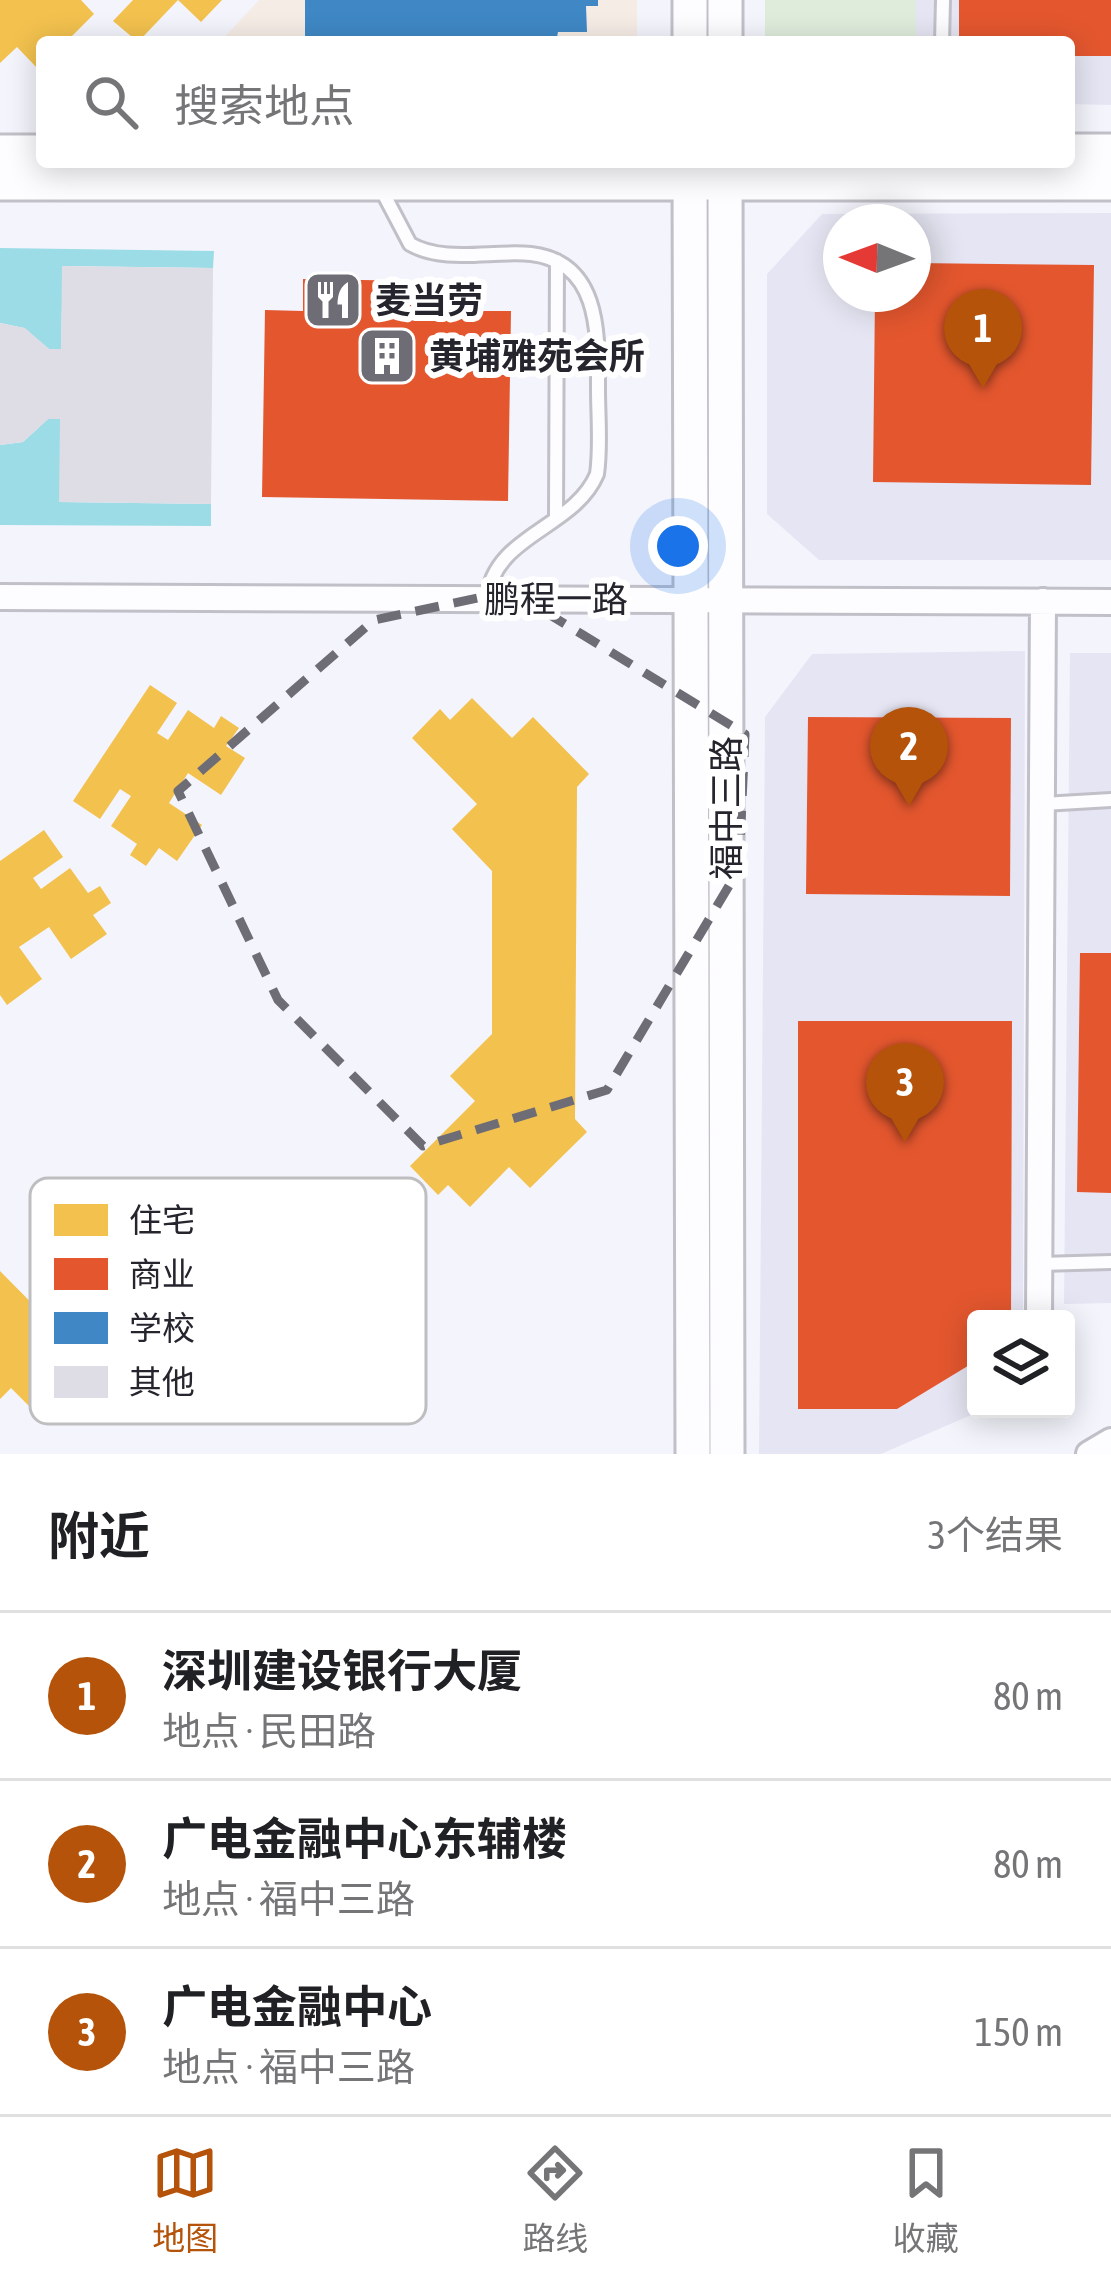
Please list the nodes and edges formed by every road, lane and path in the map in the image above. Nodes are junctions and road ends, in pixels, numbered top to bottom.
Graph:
1 (690, 0) edge
2 (725, 0) edge
3 (943, 0) edge
4 (690, 36) edge
5 (725, 36) edge
6 (942, 36) edge
7 (1075, 151) edge
8 (1111, 151) edge
9 (0, 152) edge
10 (36, 152) edge
11 (725, 172) edge
12 (690, 173) edge
13 (0, 183) edge
14 (378, 183) junction
15 (1111, 183) edge
16 (557, 261) junction
17 (556, 518) junction
18 (0, 597) edge
19 (488, 599) junction
20 (692, 600) junction
21 (726, 600) junction
22 (1043, 601) junction
23 (1111, 602) edge
24 (1111, 800) edge
25 (1042, 804) junction
26 (1111, 1262) edge
27 (1039, 1264) junction
28 (1039, 1310) edge
29 (1111, 1441) edge
30 (693, 1454) edge
31 (727, 1454) edge
32 (1089, 1454) edge

1 - 4 street
2 - 5 street
3 - 6 lane
7 - 8 street
9 - 10 street
11 - 12 street
11 - 15 street
11 - 21 street, 福中三路
12 - 14 street
12 - 20 street, 福中三路
13 - 14 street
14 - 16 lane
16 - 17 lane
16 - 17 lane
17 - 19 lane
18 - 19 street, 鹏程一路
19 - 20 street, 鹏程一路
20 - 21 street, 鹏程一路
20 - 30 street, 福中三路
21 - 22 street, 鹏程一路
21 - 31 street, 福中三路
22 - 23 street, 鹏程一路
22 - 25 street
24 - 25 lane
25 - 27 street
26 - 27 lane
27 - 28 street
29 - 32 street

